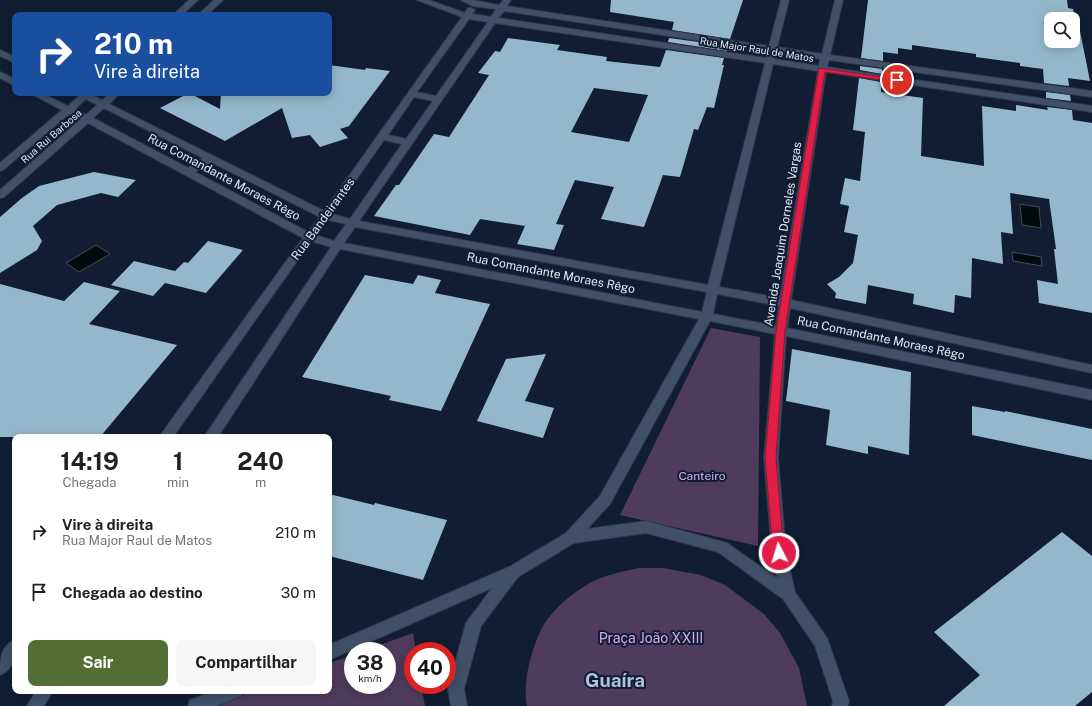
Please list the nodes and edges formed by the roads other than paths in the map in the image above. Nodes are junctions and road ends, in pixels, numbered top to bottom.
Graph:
1 (194, 0) edge
2 (219, 0) edge
3 (421, 0) edge
4 (465, 0) edge
5 (785, 0) edge
6 (839, 0) edge
7 (478, 2) edge
8 (504, 4) edge
9 (181, 12) edge
10 (205, 12) edge
11 (467, 16) junction
12 (493, 20) junction
13 (628, 27) junction
14 (620, 39) junction
15 (772, 49) junction
16 (0, 53) edge
17 (825, 57) junction
18 (12, 59) edge
19 (769, 62) junction
20 (822, 70) junction
21 (0, 75) edge
22 (12, 81) edge
23 (412, 94) junction
24 (1092, 94) edge
25 (40, 96) edge
26 (83, 96) edge
27 (89, 96) edge
28 (113, 96) edge
29 (438, 99) junction
30 (104, 104) junction
31 (1092, 109) edge
32 (68, 110) junction
33 (88, 119) junction
34 (381, 138) junction
35 (408, 142) junction
36 (210, 158) junction
37 (0, 168) edge
38 (188, 173) junction
39 (0, 195) edge
40 (326, 216) junction
41 (352, 223) junction
42 (309, 237) junction
43 (337, 245) junction
44 (713, 290) junction
45 (785, 303) junction
46 (706, 317) junction
47 (781, 331) junction
48 (1092, 369) edge
49 (1092, 395) edge
50 (168, 434) edge
51 (213, 434) edge
52 (571, 537) junction
53 (513, 572) junction
54 (788, 594) junction
55 (12, 651) edge
56 (332, 652) edge
57 (0, 668) edge
58 (43, 694) edge
59 (227, 694) edge
60 (842, 704) edge
61 (35, 706) edge
62 (196, 706) edge
63 (459, 706) edge

1 - 9 street
2 - 10 street
3 - 11 street, Rua Major Raul de Matos
4 - 7 street, Rua Major Raul de Matos
5 - 15 street
6 - 17 street, Avenida Joaquim Dorneles Vargas
7 - 8 street, Rua Major Raul de Matos
7 - 11 street, Rua Bandeirantes
8 - 12 street
8 - 13 street, Rua Major Raul de Matos
11 - 12 street, Rua Major Raul de Matos
11 - 23 street, Rua Bandeirantes
12 - 14 street, Rua Major Raul de Matos
12 - 29 street
13 - 14 street
13 - 15 street, Rua Major Raul de Matos
14 - 19 street, Rua Major Raul de Matos
15 - 17 street, Rua Major Raul de Matos
15 - 19 street
16 - 18 street
17 - 20 street, Avenida Joaquim Dorneles Vargas
17 - 24 street, Rua Major Raul de Matos
19 - 20 street, Rua Major Raul de Matos
19 - 44 street
20 - 31 street, Rua Major Raul de Matos
20 - 45 street, Avenida Joaquim Dorneles Vargas
21 - 22 street
23 - 29 street
23 - 34 street, Rua Bandeirantes
25 - 32 street, Rua Comandante Moraes Rêgo
26 - 32 street, Rua Rui Barbosa
27 - 30 street, Rua Comandante Moraes Rêgo
28 - 30 street, Rua Rui Barbosa
29 - 35 street
30 - 33 street, Rua Rui Barbosa
30 - 36 street, Rua Comandante Moraes Rêgo
32 - 33 street, Rua Comandante Moraes Rêgo
32 - 37 street, Rua Rui Barbosa
33 - 38 street, Rua Comandante Moraes Rêgo
33 - 39 street, Rua Rui Barbosa
34 - 35 street
34 - 40 street, Rua Bandeirantes
35 - 41 street
36 - 38 street
36 - 40 street, Rua Comandante Moraes Rêgo
38 - 42 street, Rua Comandante Moraes Rêgo
40 - 41 street, Rua Comandante Moraes Rêgo
40 - 42 street, Rua Bandeirantes
41 - 43 street
41 - 44 street, Rua Comandante Moraes Rêgo
42 - 43 street, Rua Comandante Moraes Rêgo
42 - 50 street, Rua Bandeirantes
43 - 46 street, Rua Comandante Moraes Rêgo
43 - 51 street
44 - 45 street, Rua Comandante Moraes Rêgo
44 - 46 street
45 - 47 street, Avenida Joaquim Dorneles Vargas
45 - 48 street, Rua Comandante Moraes Rêgo
46 - 47 street, Rua Comandante Moraes Rêgo
46 - 52 street
47 - 49 street, Rua Comandante Moraes Rêgo
47 - 54 street, Avenida Joaquim Dorneles Vargas
52 - 53 street
52 - 54 street
53 - 56 street
53 - 63 street
54 - 60 street
55 - 57 street
58 - 61 street
59 - 62 street

